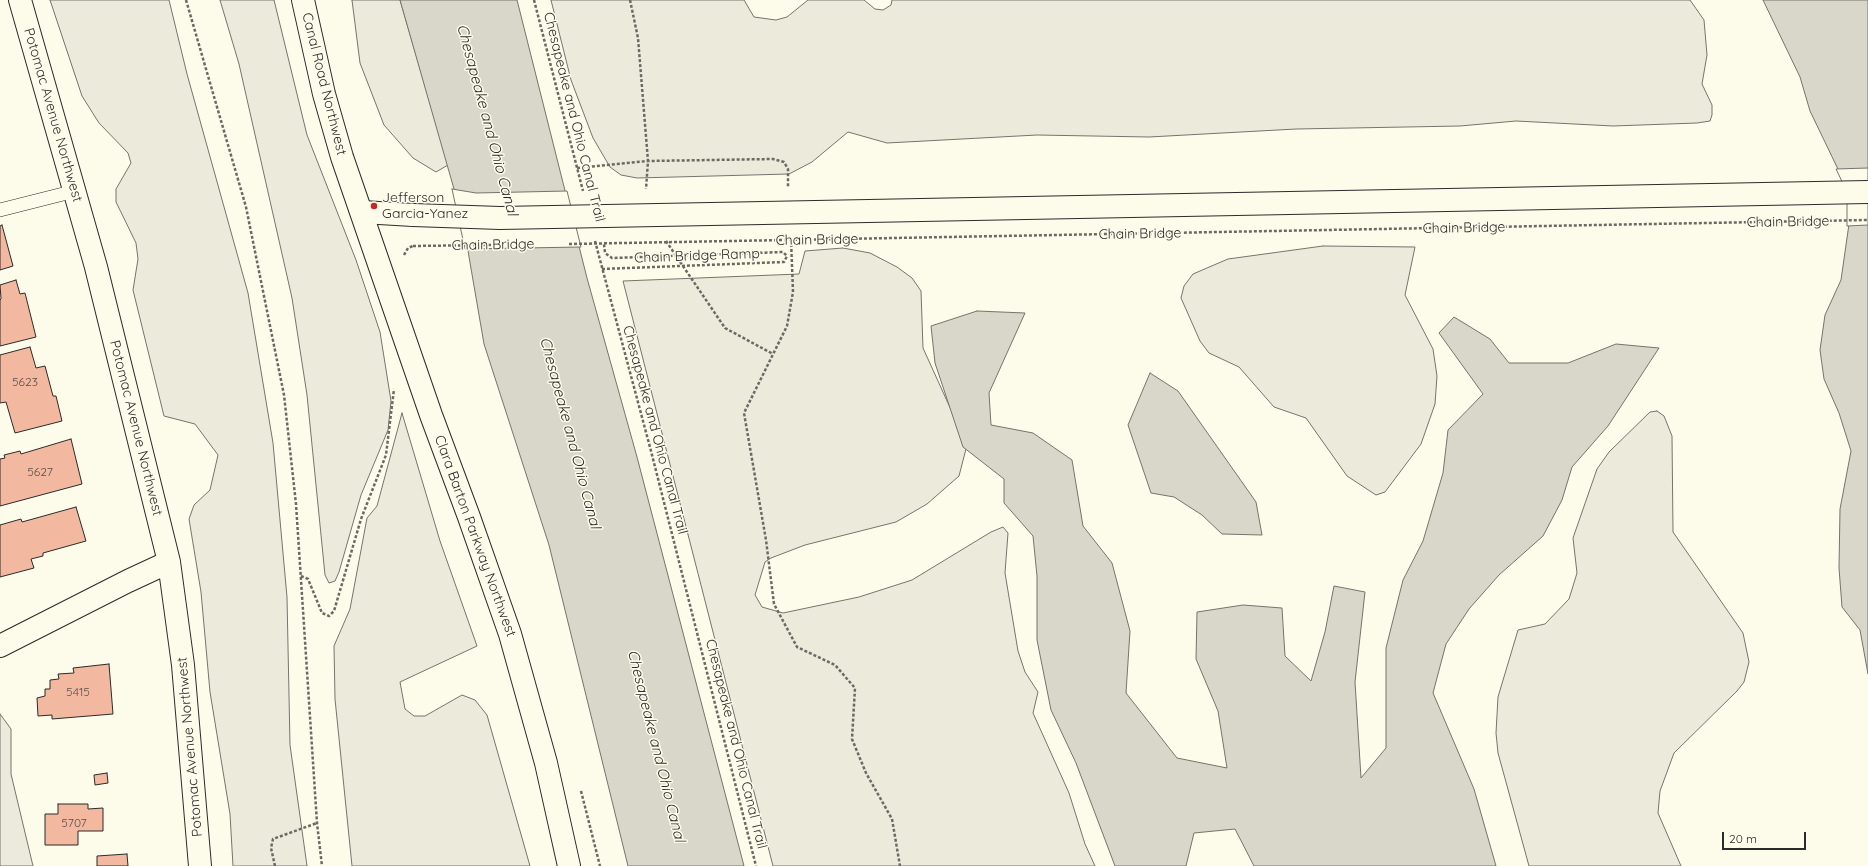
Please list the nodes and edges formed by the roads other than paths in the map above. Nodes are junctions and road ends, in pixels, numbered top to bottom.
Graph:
1 (20, 0) edge
2 (303, 0) edge
3 (75, 191) junction
4 (1868, 192) edge
5 (0, 210) edge
6 (362, 212) junction
7 (168, 562) junction
8 (0, 646) edge
9 (200, 866) edge
10 (569, 866) edge

1 - 3 main road, Potomac Avenue Northwest
2 - 6 main road, Canal Road Northwest
3 - 5 lane
3 - 7 main road, Potomac Avenue Northwest
4 - 6 main road, Chain Bridge, bridge
6 - 10 main road, Clara Barton Parkway Northwest
7 - 8 main road
7 - 9 main road, Potomac Avenue Northwest

